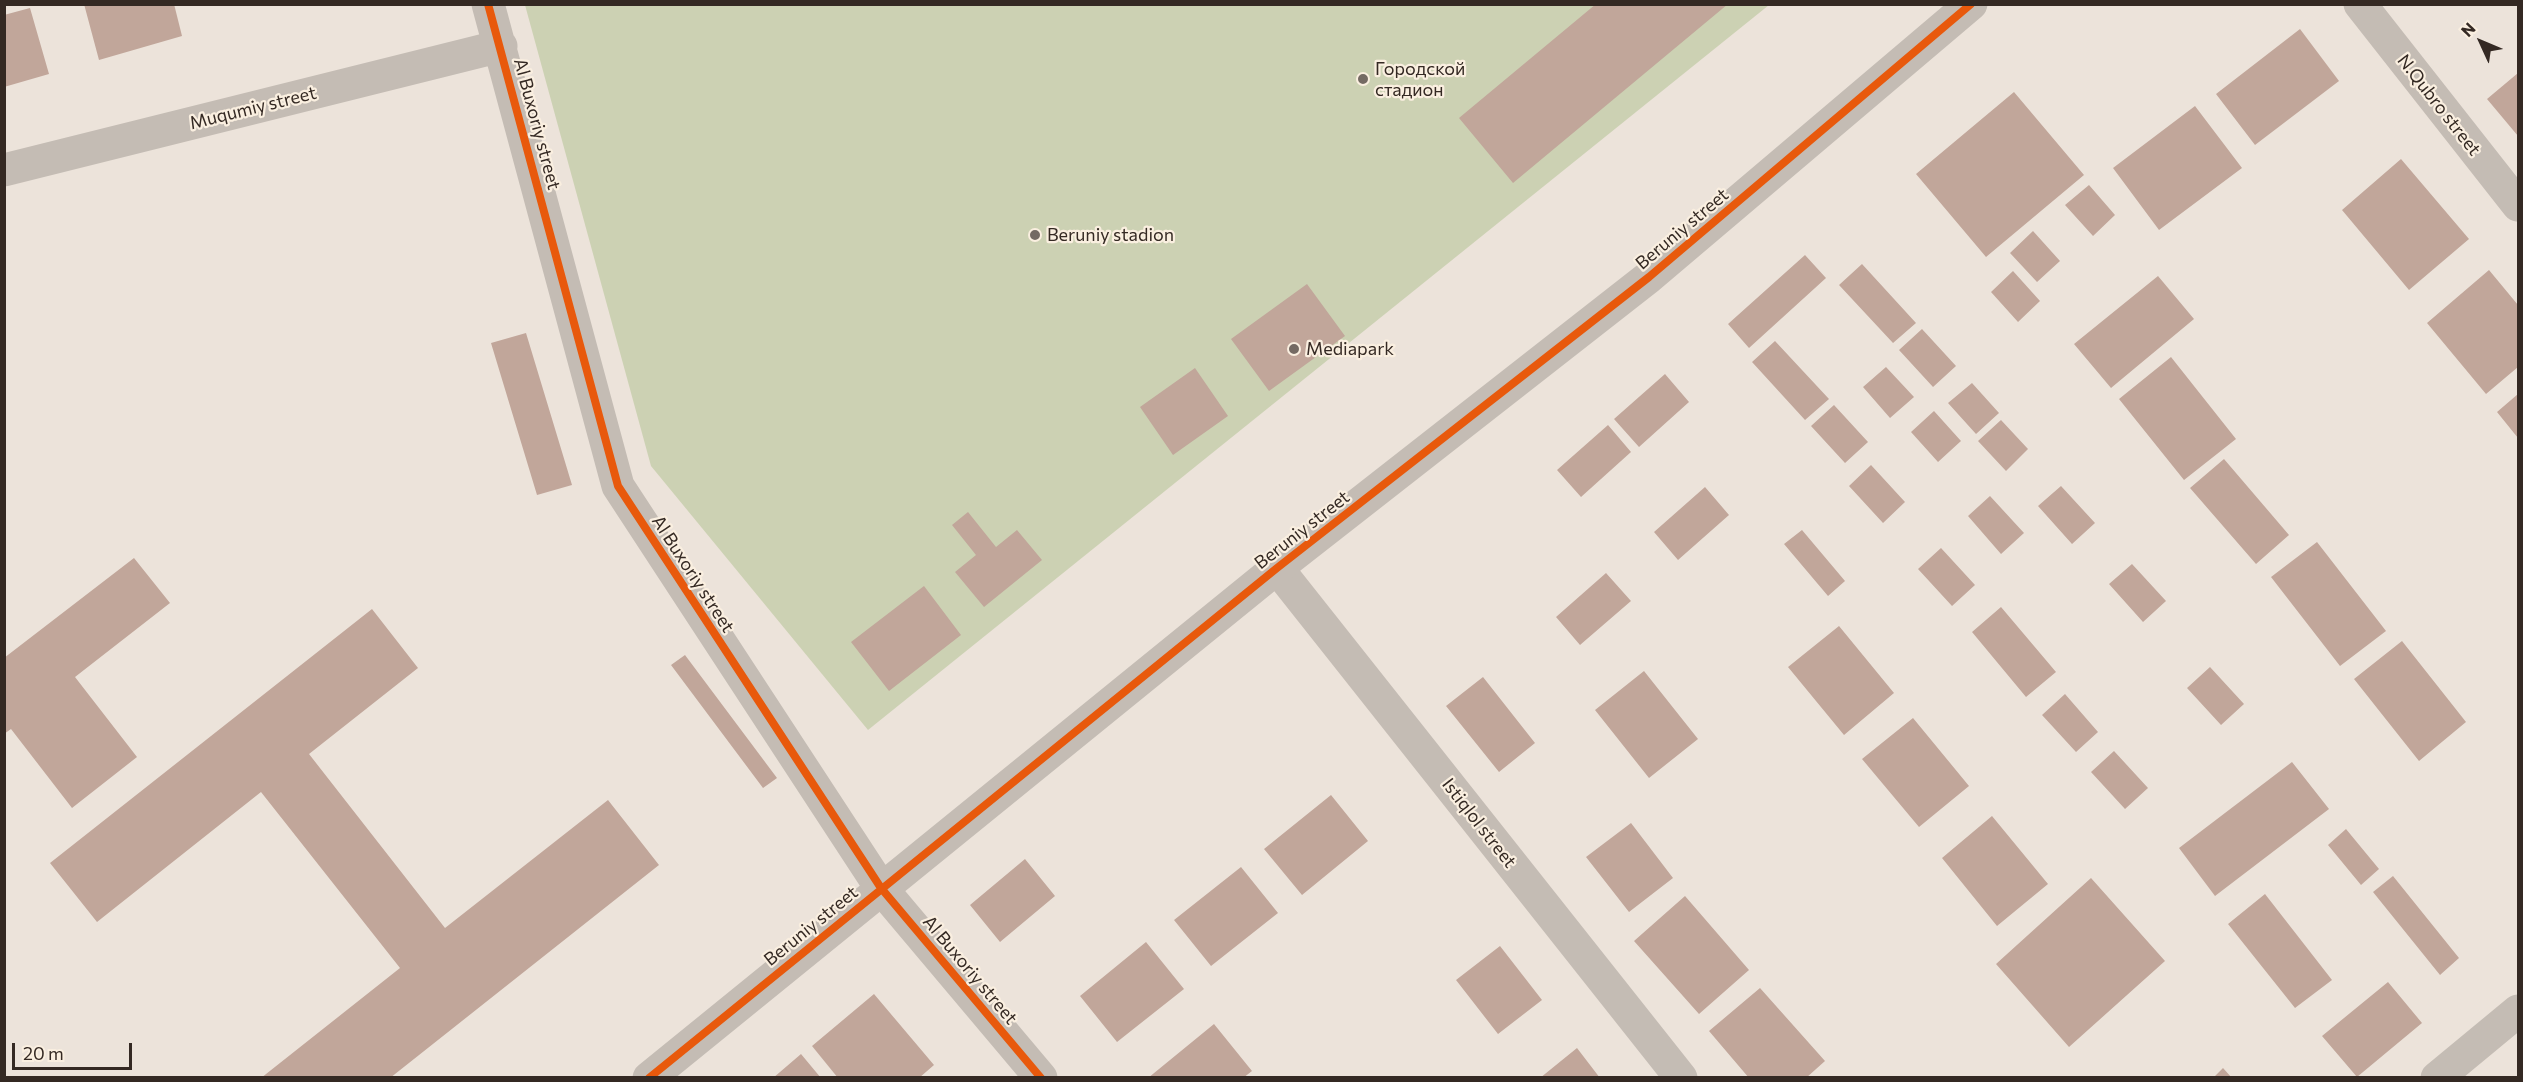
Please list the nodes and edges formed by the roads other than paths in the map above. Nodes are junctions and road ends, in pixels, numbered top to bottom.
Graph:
1 (488, 4) edge
2 (1971, 4) edge
3 (2360, 4) edge
4 (501, 46) junction
5 (4, 170) edge
6 (2518, 205) edge
7 (1277, 568) junction
8 (881, 888) junction
9 (2518, 1011) edge
10 (649, 1077) edge
11 (1041, 1077) edge
12 (1681, 1077) edge
13 (2437, 1077) edge

1 - 4 street, Al Buxoriy street
2 - 7 street, Beruniy street
3 - 6 street, N.Qubro street
4 - 5 street, Muqumiy street
4 - 8 street, Al Buxoriy street
7 - 8 street, Beruniy street
7 - 12 street, Istiqlol street
8 - 10 street, Beruniy street
8 - 11 street, Al Buxoriy street
9 - 13 street

